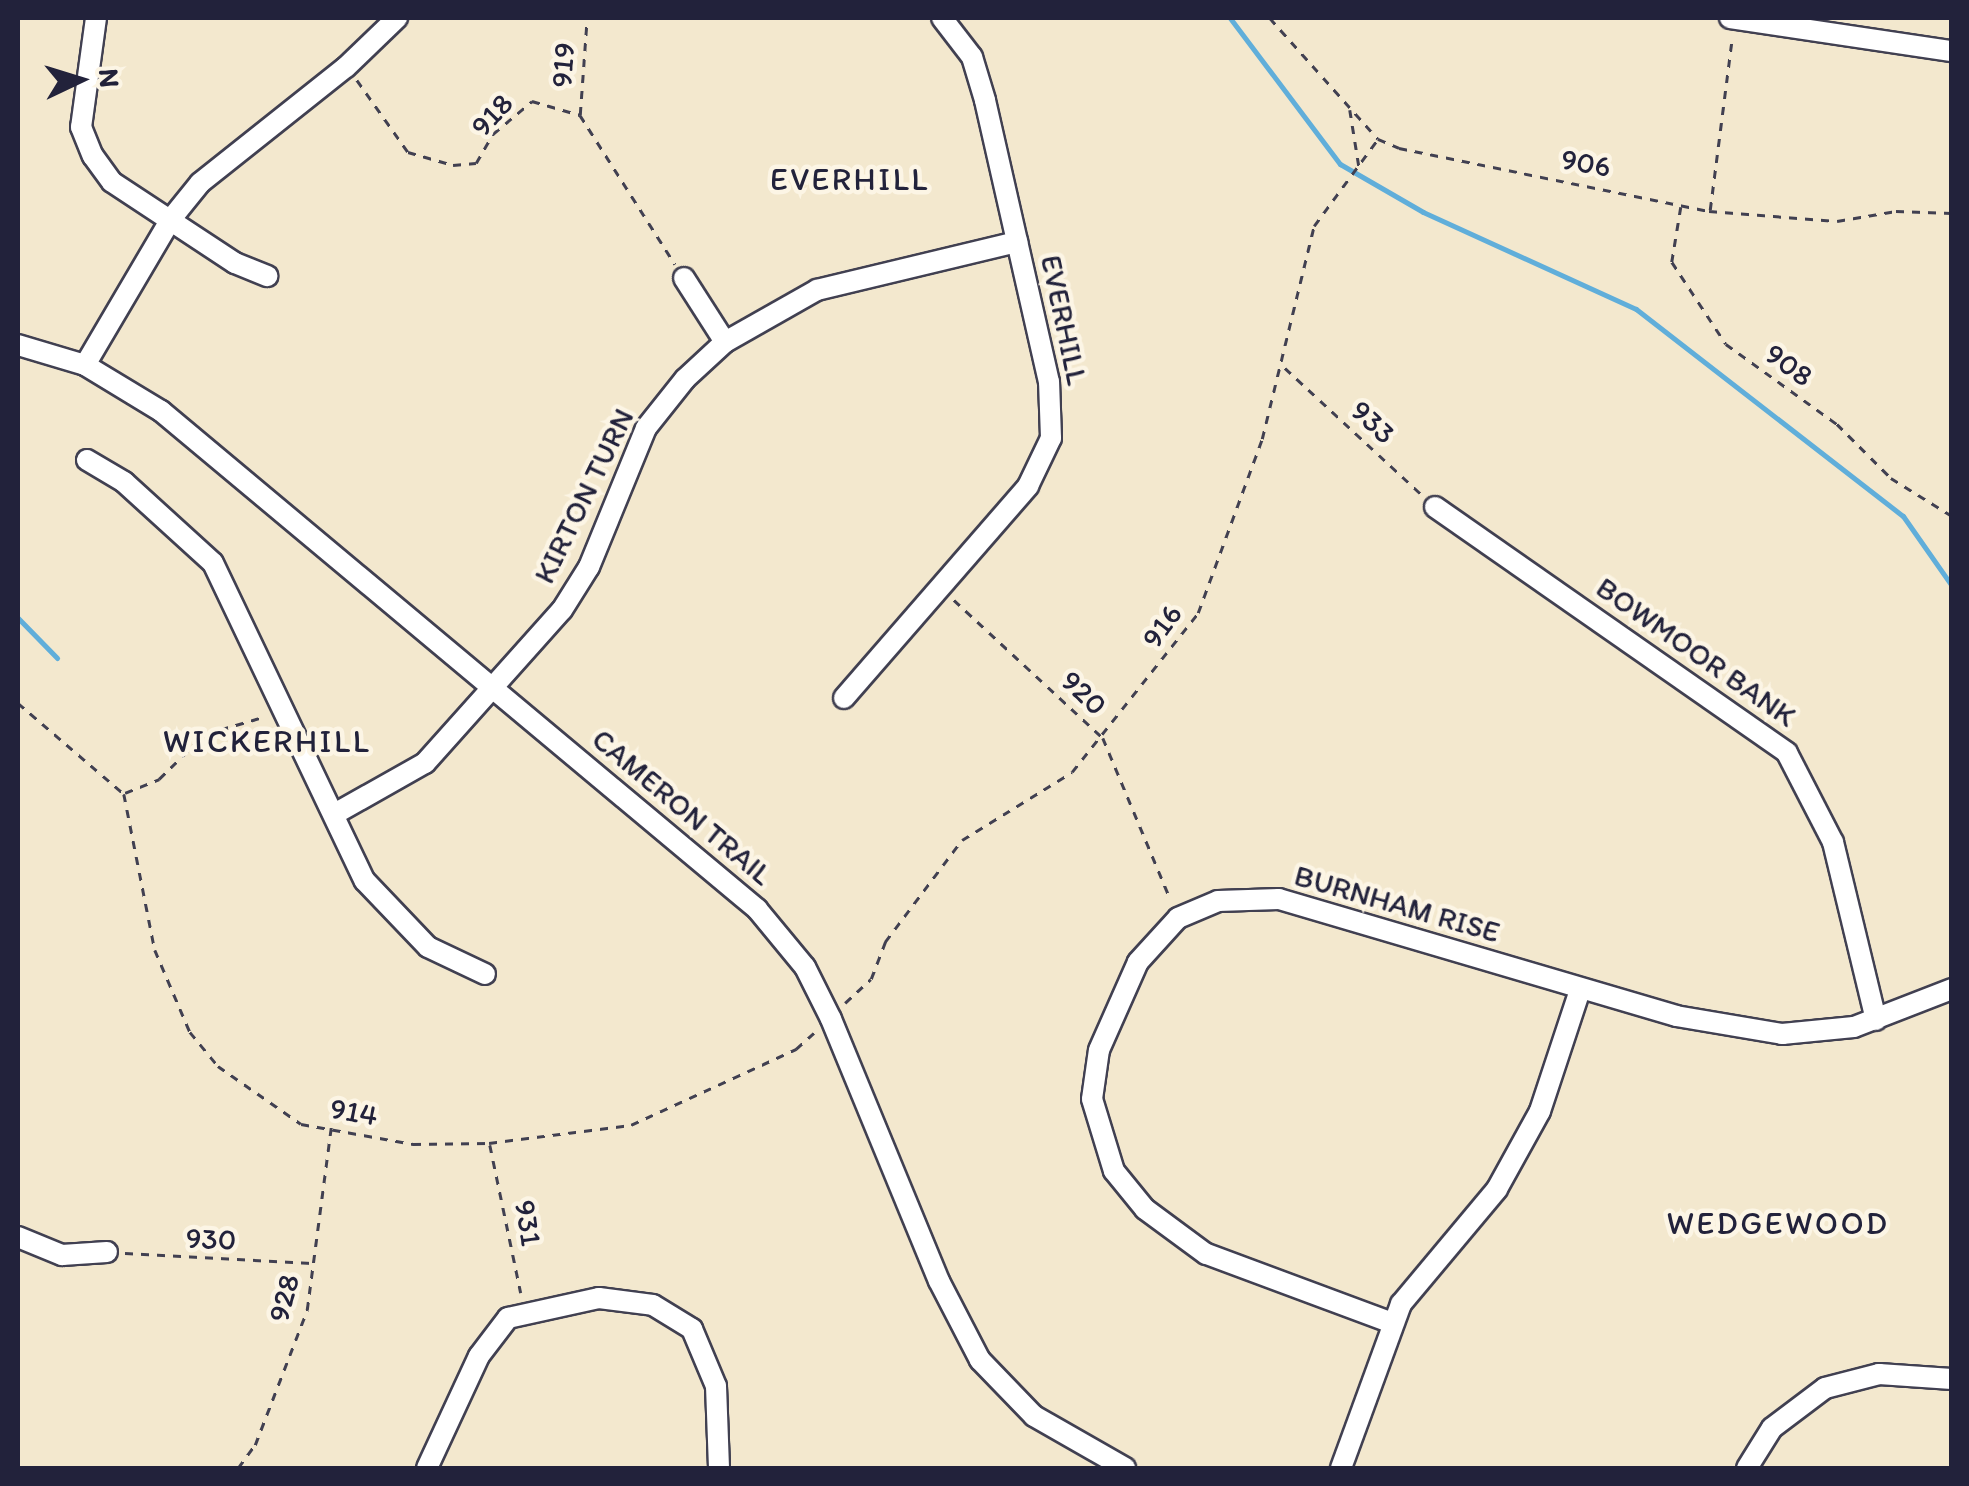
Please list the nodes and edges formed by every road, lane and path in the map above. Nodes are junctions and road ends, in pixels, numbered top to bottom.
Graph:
1 (96, 18) edge
2 (397, 18) edge
3 (587, 18) edge
4 (942, 18) edge
5 (1270, 18) edge
6 (1733, 18) edge
7 (1952, 51) edge
8 (346, 67) junction
9 (1350, 106) junction
10 (580, 115) junction
11 (1378, 138) junction
12 (1360, 167) junction
13 (1682, 205) junction
14 (1710, 211) junction
15 (1952, 213) edge
16 (171, 219) junction
17 (1017, 242) junction
18 (268, 276) dead end
19 (684, 278) joint
20 (725, 342) junction
21 (18, 344) edge
22 (85, 365) junction
23 (1284, 366) junction
24 (86, 460) dead end
25 (1434, 507) joint
26 (1952, 516) edge
27 (939, 585) junction
28 (490, 687) junction
29 (844, 698) dead end
30 (18, 703) edge
31 (286, 706) junction
32 (1103, 738) junction
33 (124, 794) junction
34 (338, 812) junction
35 (1178, 918) junction
36 (485, 974) dead end
37 (1952, 989) edge
38 (1580, 990) junction
39 (836, 1013) junction
40 (1876, 1020) junction
41 (331, 1127) junction
42 (490, 1143) junction
43 (18, 1237) edge
44 (107, 1252) joint
45 (314, 1263) junction
46 (526, 1310) junction
47 (1392, 1323) junction
48 (1952, 1378) edge
49 (1112, 1466) edge
50 (1753, 1466) edge
51 (238, 1468) edge
52 (427, 1468) edge
53 (719, 1468) edge
54 (1341, 1468) edge

1 - 16 street
2 - 8 street
3 - 10 path, 919
4 - 17 street, EVERHILL
5 - 9 path
6 - 7 street
6 - 14 path
8 - 10 path, 918
8 - 16 street
9 - 11 path
9 - 12 path
10 - 19 path
11 - 12 path, 916
11 - 13 path, 906
12 - 23 path, 916
13 - 14 path, 906
13 - 26 path, 908
14 - 15 path, 906
16 - 18 street
16 - 22 street
17 - 20 street, KIRTON TURN
17 - 27 street, EVERHILL
19 - 20 street
20 - 28 street, KIRTON TURN
21 - 22 street, CAMERON TRAIL
22 - 28 street, CAMERON TRAIL
23 - 25 path, 933
23 - 32 path, 916
24 - 31 street
25 - 40 street, BOWMOOR BANK
27 - 29 street, EVERHILL
27 - 32 path, 920
28 - 34 street, KIRTON TURN
28 - 39 street, CAMERON TRAIL
30 - 33 path
31 - 33 path
31 - 34 street
32 - 35 path, 920
32 - 39 path, 916
33 - 41 path, 914
34 - 36 street
35 - 38 street, BURNHAM RISE
35 - 47 street, BURNHAM RISE
37 - 40 street, BURNHAM RISE
38 - 40 street, BURNHAM RISE
38 - 47 street
39 - 42 path, 914
39 - 49 street, CAMERON TRAIL
41 - 42 path, 914
41 - 45 path, 928
42 - 46 path, 931
43 - 44 street
44 - 45 path, 930
45 - 51 path, 928
46 - 52 street
46 - 53 street
47 - 54 street
48 - 50 street

